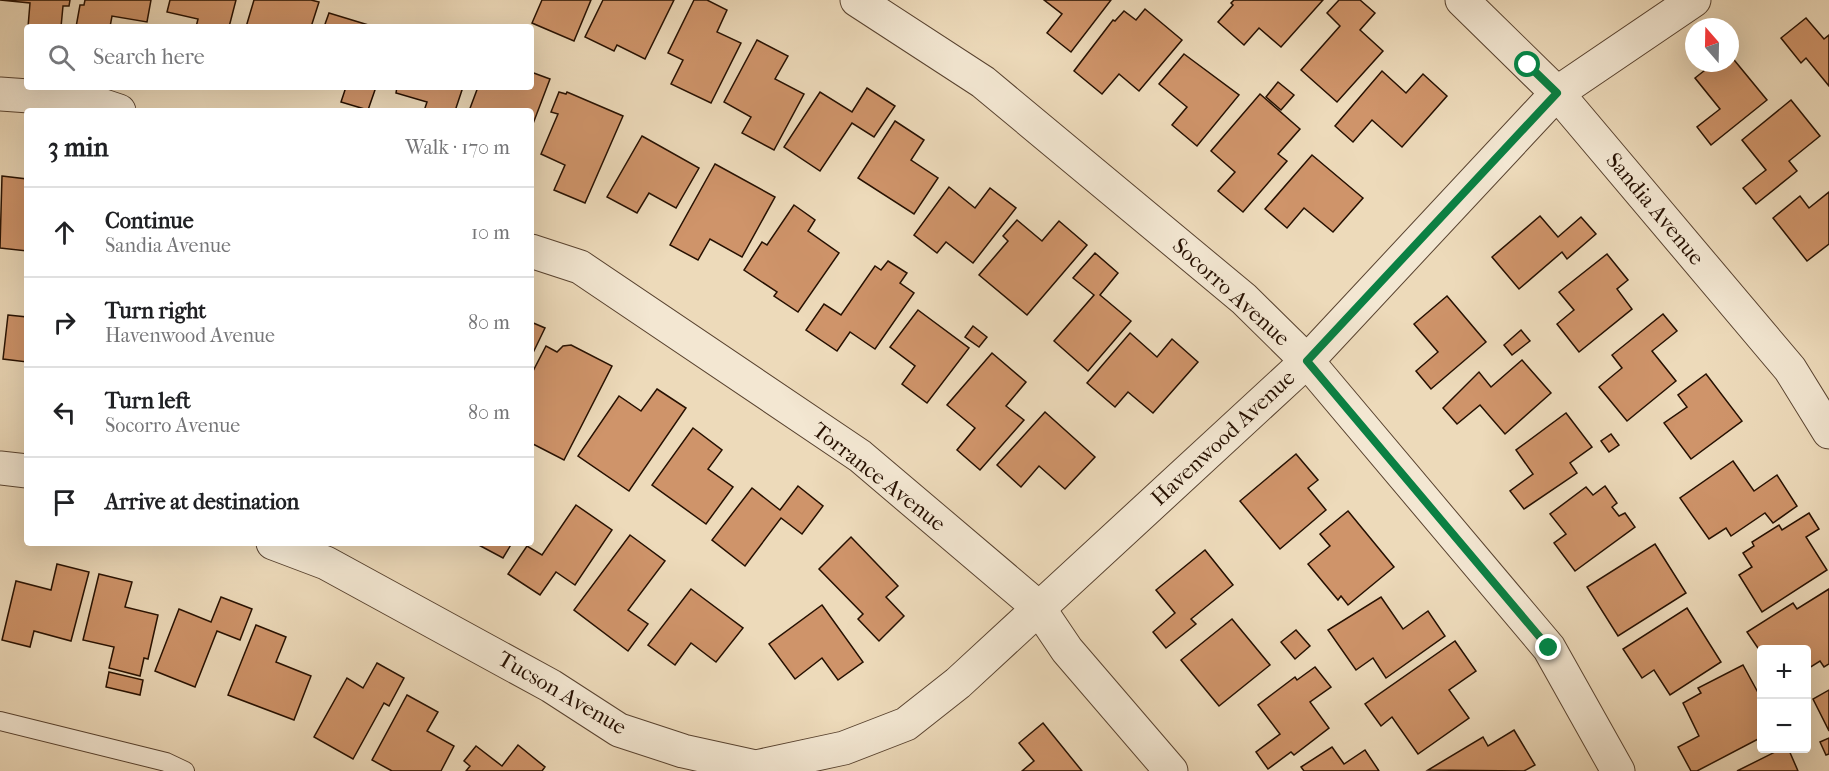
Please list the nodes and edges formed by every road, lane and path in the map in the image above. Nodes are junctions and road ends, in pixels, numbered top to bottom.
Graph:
1 (857, 0) edge
2 (1462, 0) edge
3 (1695, 0) edge
4 (1557, 93) junction
5 (0, 94) edge
6 (110, 108) edge
7 (534, 251) edge
8 (1307, 361) junction
9 (1829, 432) edge
10 (0, 468) edge
11 (24, 471) edge
12 (281, 546) edge
13 (1038, 607) junction
14 (0, 721) edge
15 (185, 771) edge
16 (1172, 771) edge
17 (1618, 771) edge

1 - 8 street, Socorro Avenue
2 - 4 street, Sandia Avenue
3 - 4 street, Havenwood Avenue
4 - 8 street, Havenwood Avenue
4 - 9 street, Sandia Avenue
5 - 6 street
7 - 13 street, Torrance Avenue
8 - 13 street, Havenwood Avenue
8 - 17 street, Socorro Avenue
10 - 11 street
12 - 13 street, Tucson Avenue
13 - 16 street, Torrance Avenue
14 - 15 lane

